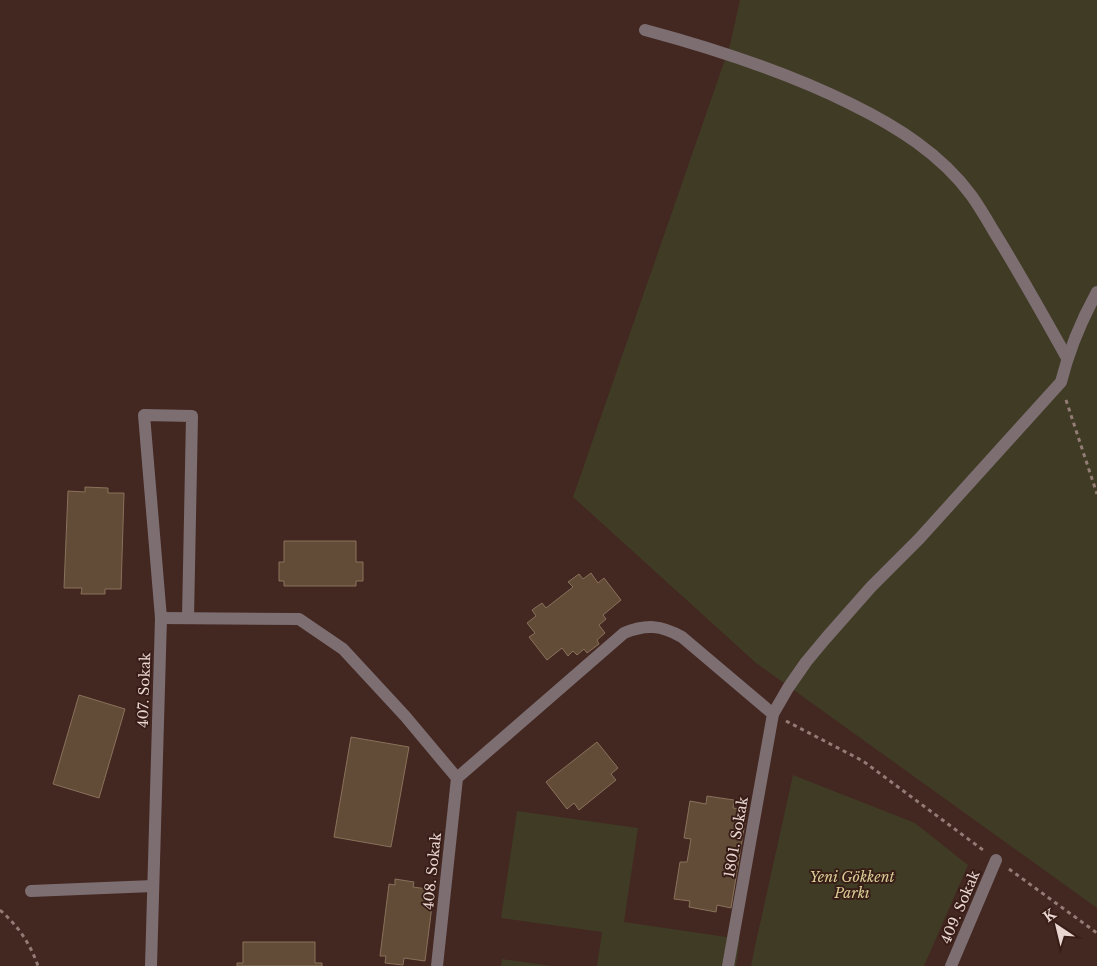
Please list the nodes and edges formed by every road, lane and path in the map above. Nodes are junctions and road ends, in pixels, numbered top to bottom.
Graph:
1 (645, 30) dead end
2 (1097, 292) edge
3 (1067, 358) junction
4 (1061, 382) junction
5 (1097, 494) edge
6 (161, 618) junction
7 (188, 618) junction
8 (773, 714) junction
9 (457, 778) junction
10 (996, 860) junction
11 (153, 886) junction
12 (31, 891) dead end
13 (0, 910) edge
14 (1097, 933) edge
15 (38, 966) edge
16 (151, 966) edge
17 (437, 966) edge
18 (728, 966) edge
19 (951, 966) edge

1 - 3 street
2 - 3 street
3 - 4 street
4 - 5 path
4 - 8 street, 1801. Sokak
6 - 7 street
6 - 7 street, 407. Sokak
6 - 11 street, 407. Sokak
7 - 9 street
8 - 9 street
8 - 10 path
8 - 18 street, 1801. Sokak
9 - 17 street, 408. Sokak
10 - 14 path
10 - 19 street, 409. Sokak
11 - 12 street
11 - 16 street, 407. Sokak
13 - 15 path

